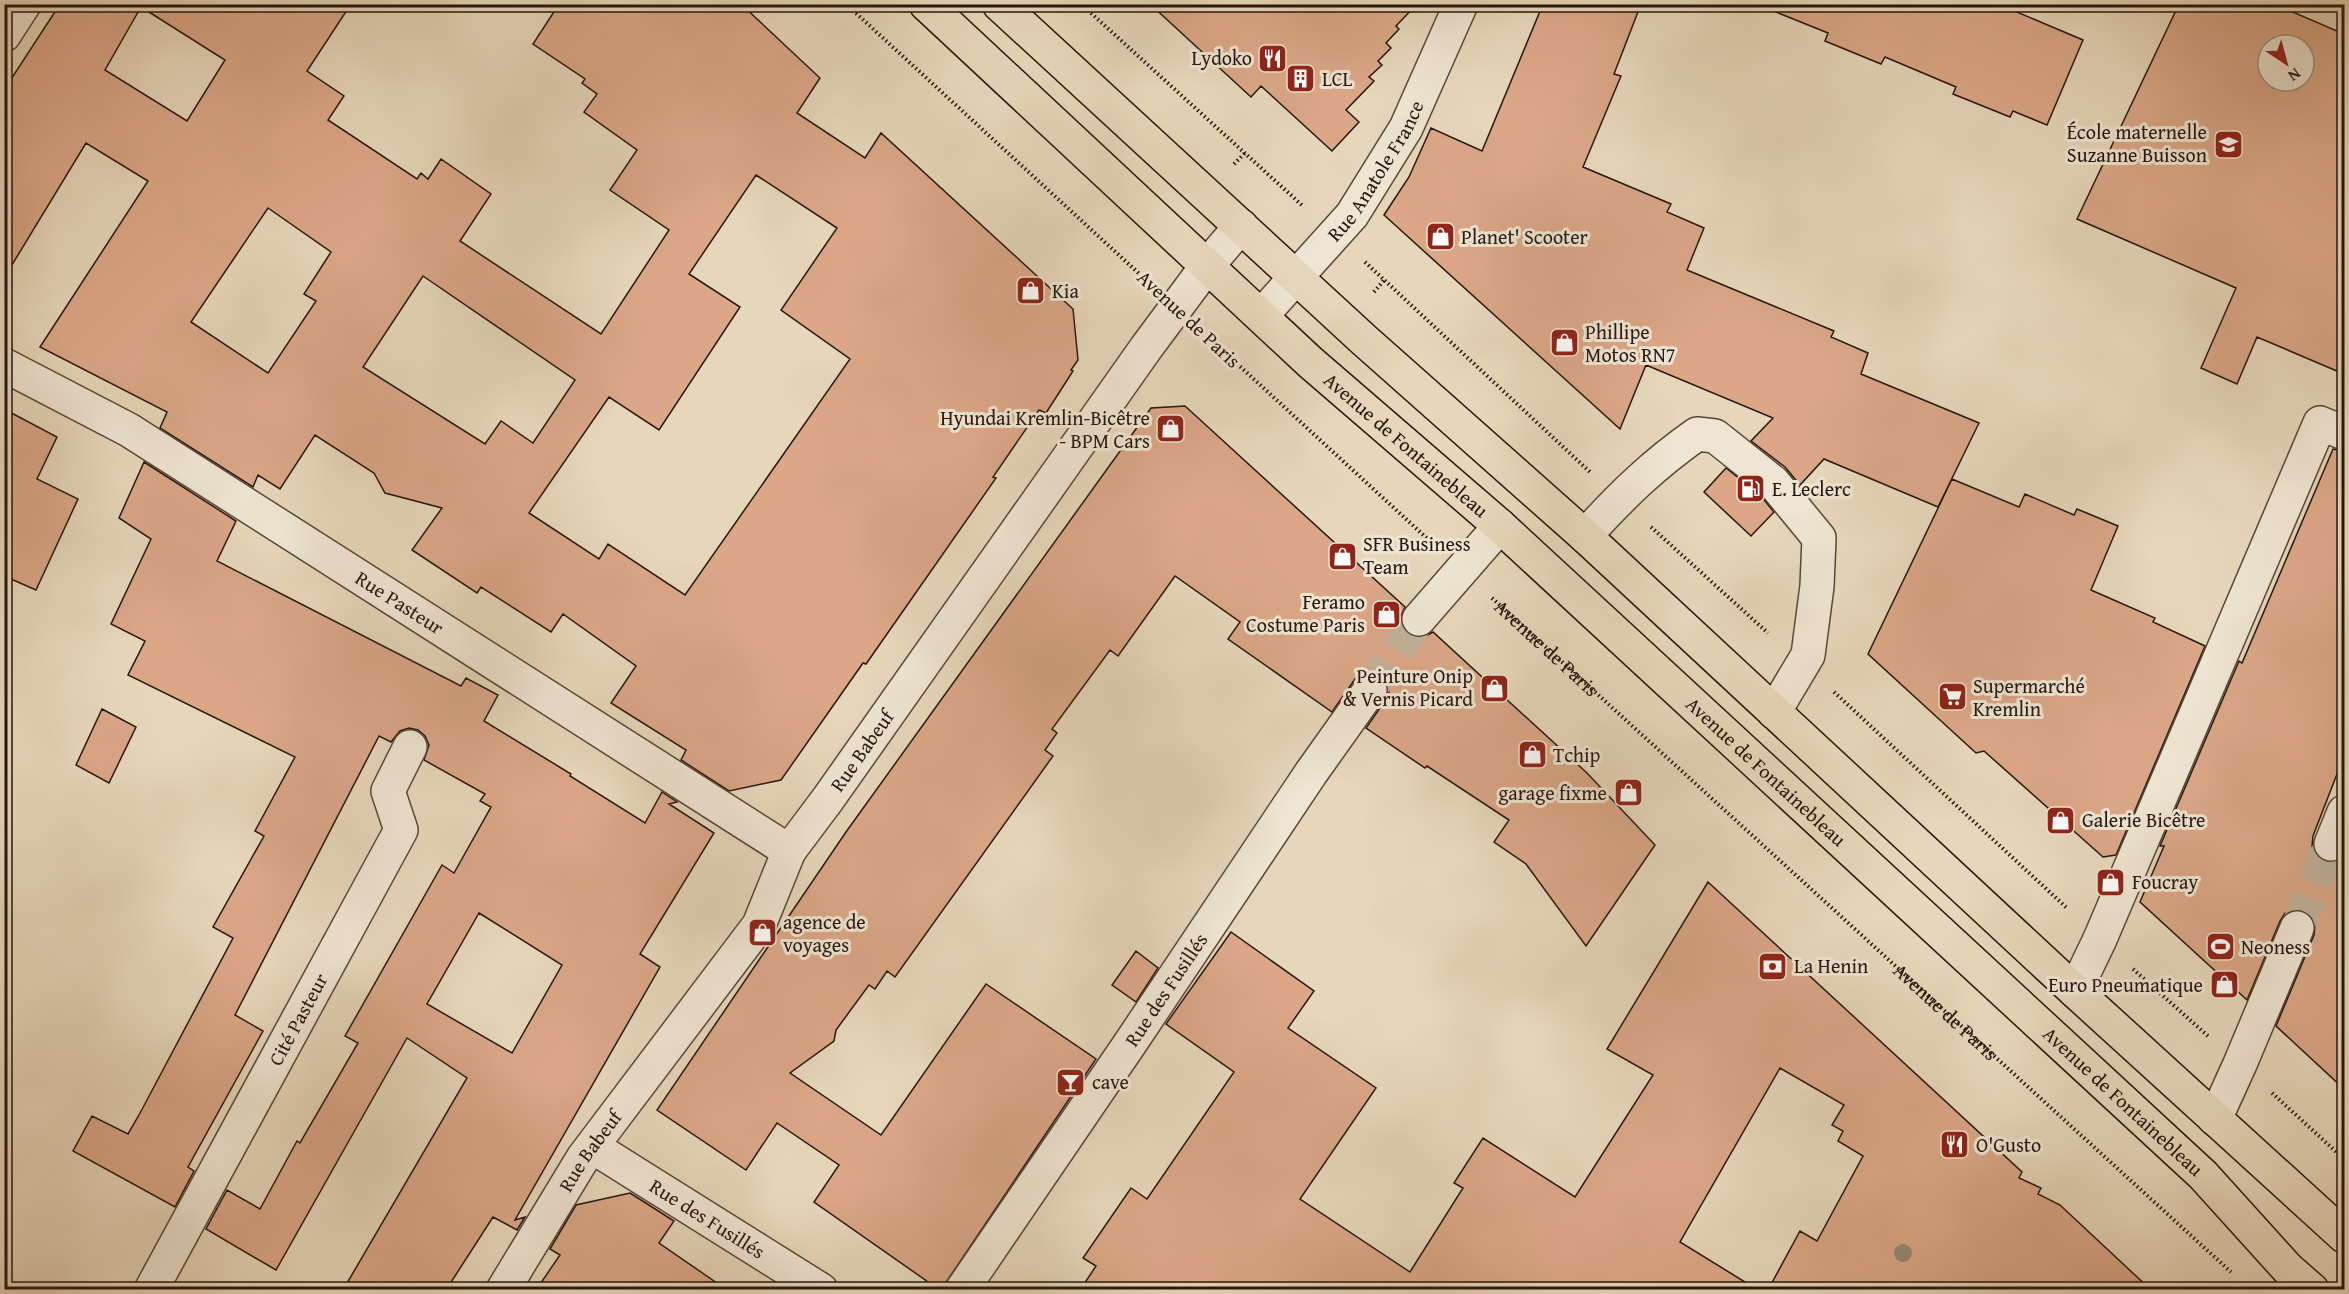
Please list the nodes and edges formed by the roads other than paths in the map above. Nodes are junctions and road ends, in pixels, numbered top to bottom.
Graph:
1 (24, 4) edge
2 (926, 4) edge
3 (999, 4) edge
4 (1461, 4) edge
5 (4, 35) edge
6 (1241, 226) junction
7 (1207, 266) junction
8 (1300, 281) junction
9 (1261, 316) junction
10 (4, 365) edge
11 (2344, 433) edge
12 (1500, 526) junction
13 (1585, 536) junction
14 (1419, 619) tunnel mouth
15 (1370, 690) tunnel mouth
16 (1774, 712) junction
17 (410, 747) dead end
18 (2344, 812) edge
19 (2331, 844) tunnel mouth
20 (789, 851) junction
21 (2297, 928) tunnel mouth
22 (2076, 991) junction
23 (2215, 1119) junction
24 (593, 1147) junction
25 (2344, 1236) edge
26 (151, 1290) edge
27 (503, 1290) edge
28 (821, 1290) edge
29 (962, 1290) edge
30 (2312, 1290) edge

1 - 5 street
2 - 7 main road
3 - 6 main road
4 - 8 street, Rue Anatole France
6 - 7 street, Rue Babeuf
6 - 8 main road
7 - 9 main road, Avenue de Fontainebleau
7 - 20 street, Rue Babeuf
8 - 9 street, Rue Anatole France
8 - 13 main road
9 - 12 main road, Avenue de Fontainebleau
10 - 20 street, Rue Pasteur
11 - 22 street
12 - 14 street
12 - 30 main road, Avenue de Fontainebleau
13 - 16 main road
13 - 16 street
15 - 29 street, Rue des Fusillés
16 - 22 main road
17 - 26 street, Cité Pasteur
18 - 19 street
20 - 24 street, Rue Babeuf
21 - 23 street
22 - 23 main road
23 - 25 main road
24 - 27 street, Rue Babeuf
24 - 28 street, Rue des Fusillés

